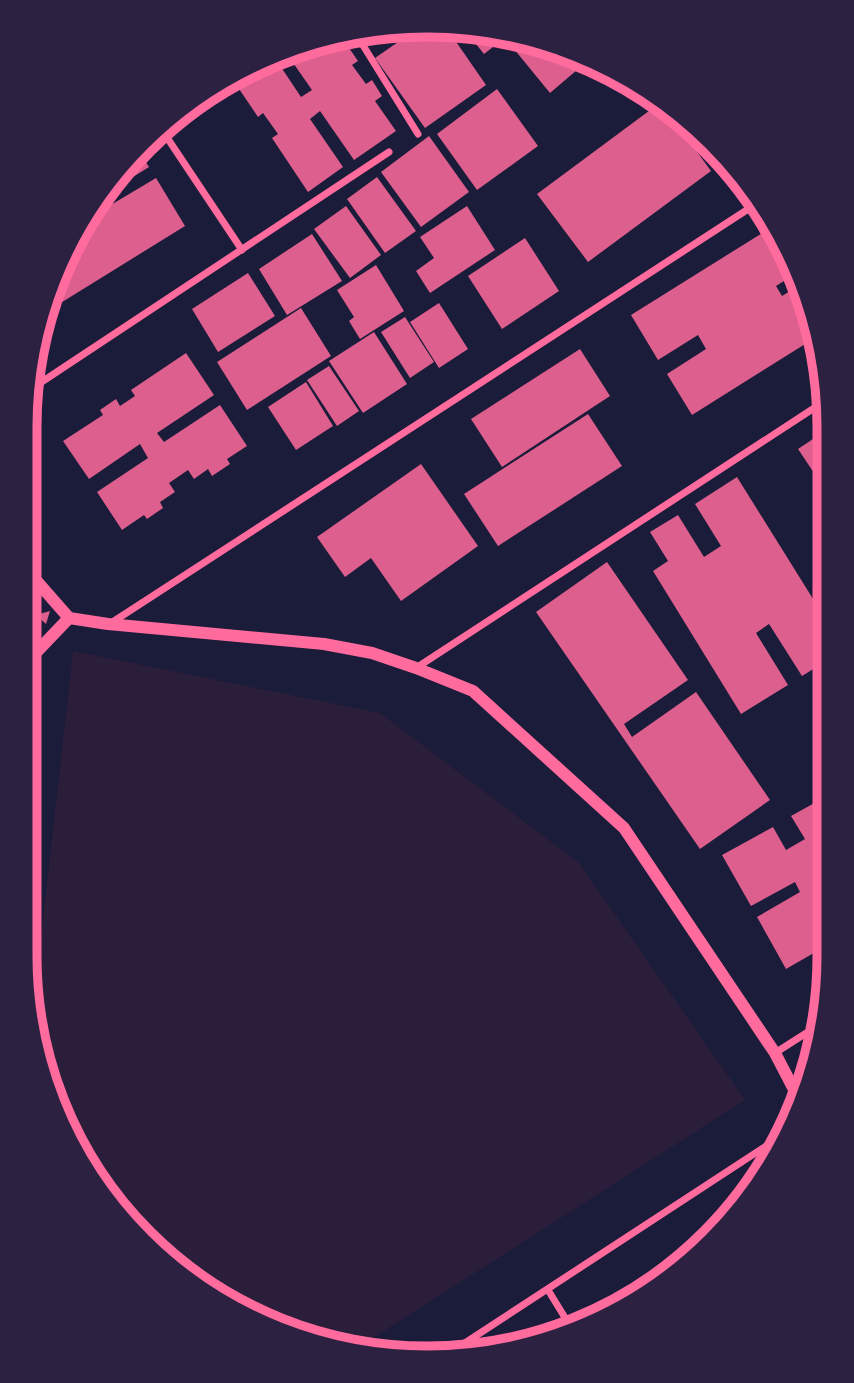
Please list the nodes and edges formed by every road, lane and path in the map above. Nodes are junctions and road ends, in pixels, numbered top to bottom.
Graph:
1 (361, 42) edge
2 (418, 134) dead end
3 (167, 137) edge
4 (389, 152) dead end
5 (750, 208) edge
6 (242, 250) junction
7 (39, 383) edge
8 (816, 407) edge
9 (37, 581) edge
10 (69, 618) junction
11 (108, 624) junction
12 (37, 651) edge
13 (416, 668) junction
14 (810, 1031) edge
15 (775, 1053) junction
16 (794, 1089) edge
17 (769, 1145) edge
18 (548, 1290) junction
19 (567, 1320) edge
20 (463, 1344) edge

1 - 2 street
3 - 6 street
4 - 6 street
5 - 11 street
6 - 7 street
8 - 13 street
9 - 10 street
10 - 11 street
10 - 12 street
11 - 13 street
13 - 15 street
14 - 15 street
15 - 16 street
17 - 18 street
18 - 19 street
18 - 20 street

